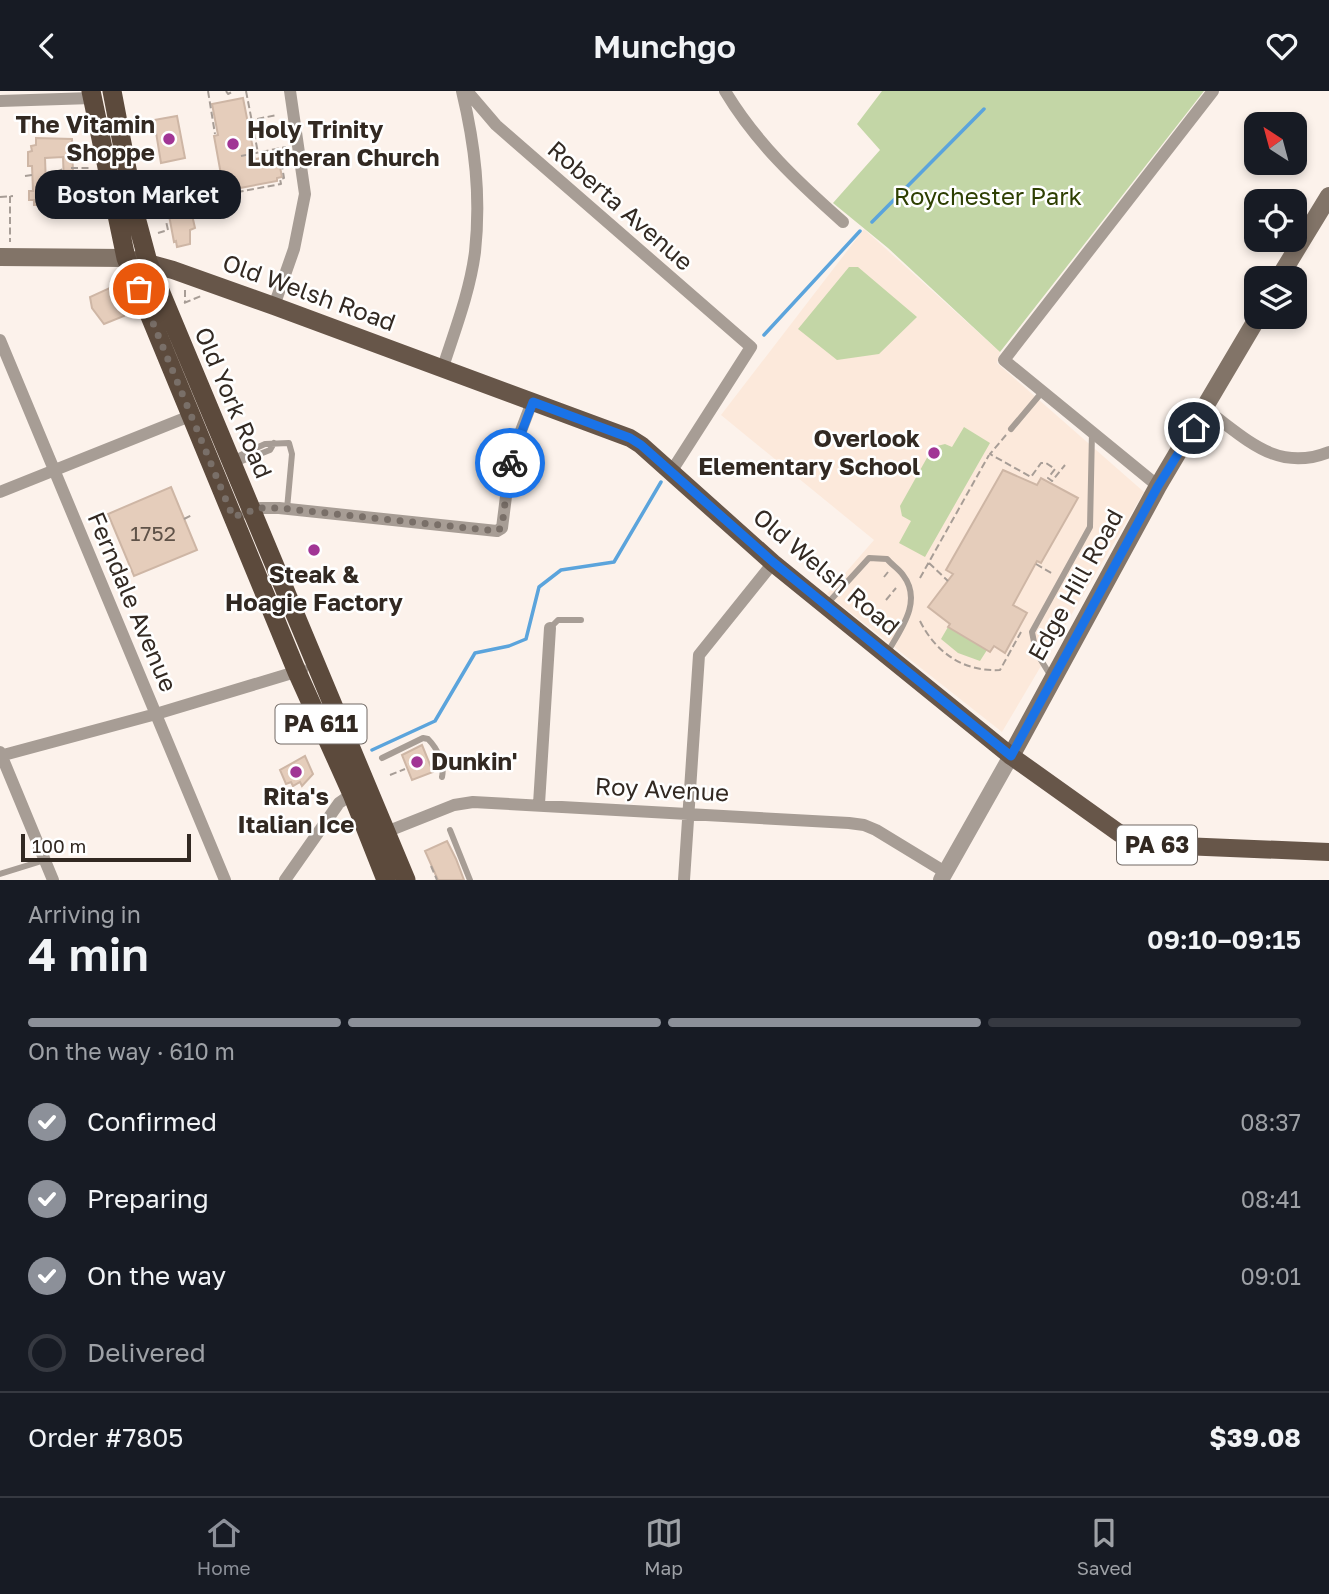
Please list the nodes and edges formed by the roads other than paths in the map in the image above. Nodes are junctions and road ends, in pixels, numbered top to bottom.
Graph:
1 (113, 91) edge
2 (290, 91) edge
3 (465, 91) edge
4 (725, 91) edge
5 (1213, 91) edge
6 (92, 95) edge
7 (0, 101) edge
8 (1329, 196) edge
9 (843, 222) dead end
10 (5, 250) edge
11 (126, 258) junction
12 (148, 262) junction
13 (1286, 266) edge
14 (274, 306) junction
15 (1251, 329) edge
16 (0, 340) edge
17 (443, 367) junction
18 (1043, 391) junction
19 (533, 402) junction
20 (1205, 409) junction
21 (190, 416) junction
22 (1011, 429) road end
23 (1092, 430) junction
24 (1329, 452) edge
25 (231, 462) junction
26 (54, 471) junction
27 (671, 472) junction
28 (1158, 486) junction
29 (0, 492) edge
30 (287, 509) junction
31 (253, 511) junction
32 (233, 517) junction
33 (773, 562) junction
34 (826, 604) junction
35 (581, 619) dead end
36 (550, 628) joint
37 (886, 654) junction
38 (306, 669) junction
39 (1052, 678) junction
40 (156, 714) junction
41 (1, 754) edge
42 (1011, 756) junction
43 (383, 758) dead end
44 (442, 777) dead end
45 (352, 794) junction
46 (539, 804) junction
47 (689, 813) junction
48 (450, 830) dead end
49 (378, 835) junction
50 (1329, 852) edge
51 (45, 860) junction
52 (0, 874) edge
53 (943, 876) edge
54 (53, 880) edge
55 (225, 880) edge
56 (285, 880) edge
57 (386, 880) edge
58 (406, 880) edge
59 (470, 880) edge
60 (684, 880) edge

1 - 12 highway, Old York Road / PA 611
2 - 14 street
3 - 17 street
3 - 27 street, Roberta Avenue
4 - 9 street
5 - 18 street
6 - 7 street
6 - 11 highway, Old York Road / PA 611
8 - 13 main road
10 - 11 main road, Old Welsh Road
11 - 12 main road, Old Welsh Road
11 - 21 highway, Old York Road / PA 611
12 - 14 main road, Old Welsh Road
12 - 25 highway, Old York Road / PA 611
14 - 17 main road, Old Welsh Road
15 - 20 main road, Edge Hill Road
16 - 26 street, Ferndale Avenue
17 - 19 main road, Old Welsh Road
18 - 22 lane
18 - 23 street
19 - 27 main road, Old Welsh Road
19 - 30 street
20 - 24 street
20 - 28 main road, Edge Hill Road
21 - 26 street
21 - 32 highway, Old York Road / PA 611
23 - 28 street
23 - 39 lane
25 - 30 lane
25 - 31 highway, Old York Road / PA 611
26 - 29 street
26 - 40 street, Ferndale Avenue
27 - 33 main road, Old Welsh Road
28 - 39 main road, Edge Hill Road
30 - 31 street
31 - 32 street
31 - 38 highway, Old York Road / PA 611
32 - 38 highway, Old York Road / PA 611
33 - 34 main road, Old Welsh Road
33 - 47 street
34 - 37 main road, Old Welsh Road
34 - 37 lane
35 - 36 lane
36 - 46 street
37 - 42 main road, Old Welsh Road
38 - 40 street
38 - 45 highway, Old York Road / PA 611
38 - 49 highway, Old York Road / PA 611
39 - 42 main road, Edge Hill Road
40 - 41 street
40 - 55 street, Ferndale Avenue
41 - 51 street
42 - 50 main road, Old Welsh Road / PA 63
42 - 53 street, Edge Hill Road
43 - 44 lane
45 - 49 highway, Old York Road / PA 611
45 - 56 street
46 - 47 street, Roy Avenue
46 - 49 street, Roy Avenue
47 - 53 street, Roy Avenue
47 - 60 street
48 - 59 lane
49 - 57 highway, Old York Road / PA 611
49 - 58 highway, Old York Road / PA 611
51 - 52 lane
51 - 54 street

